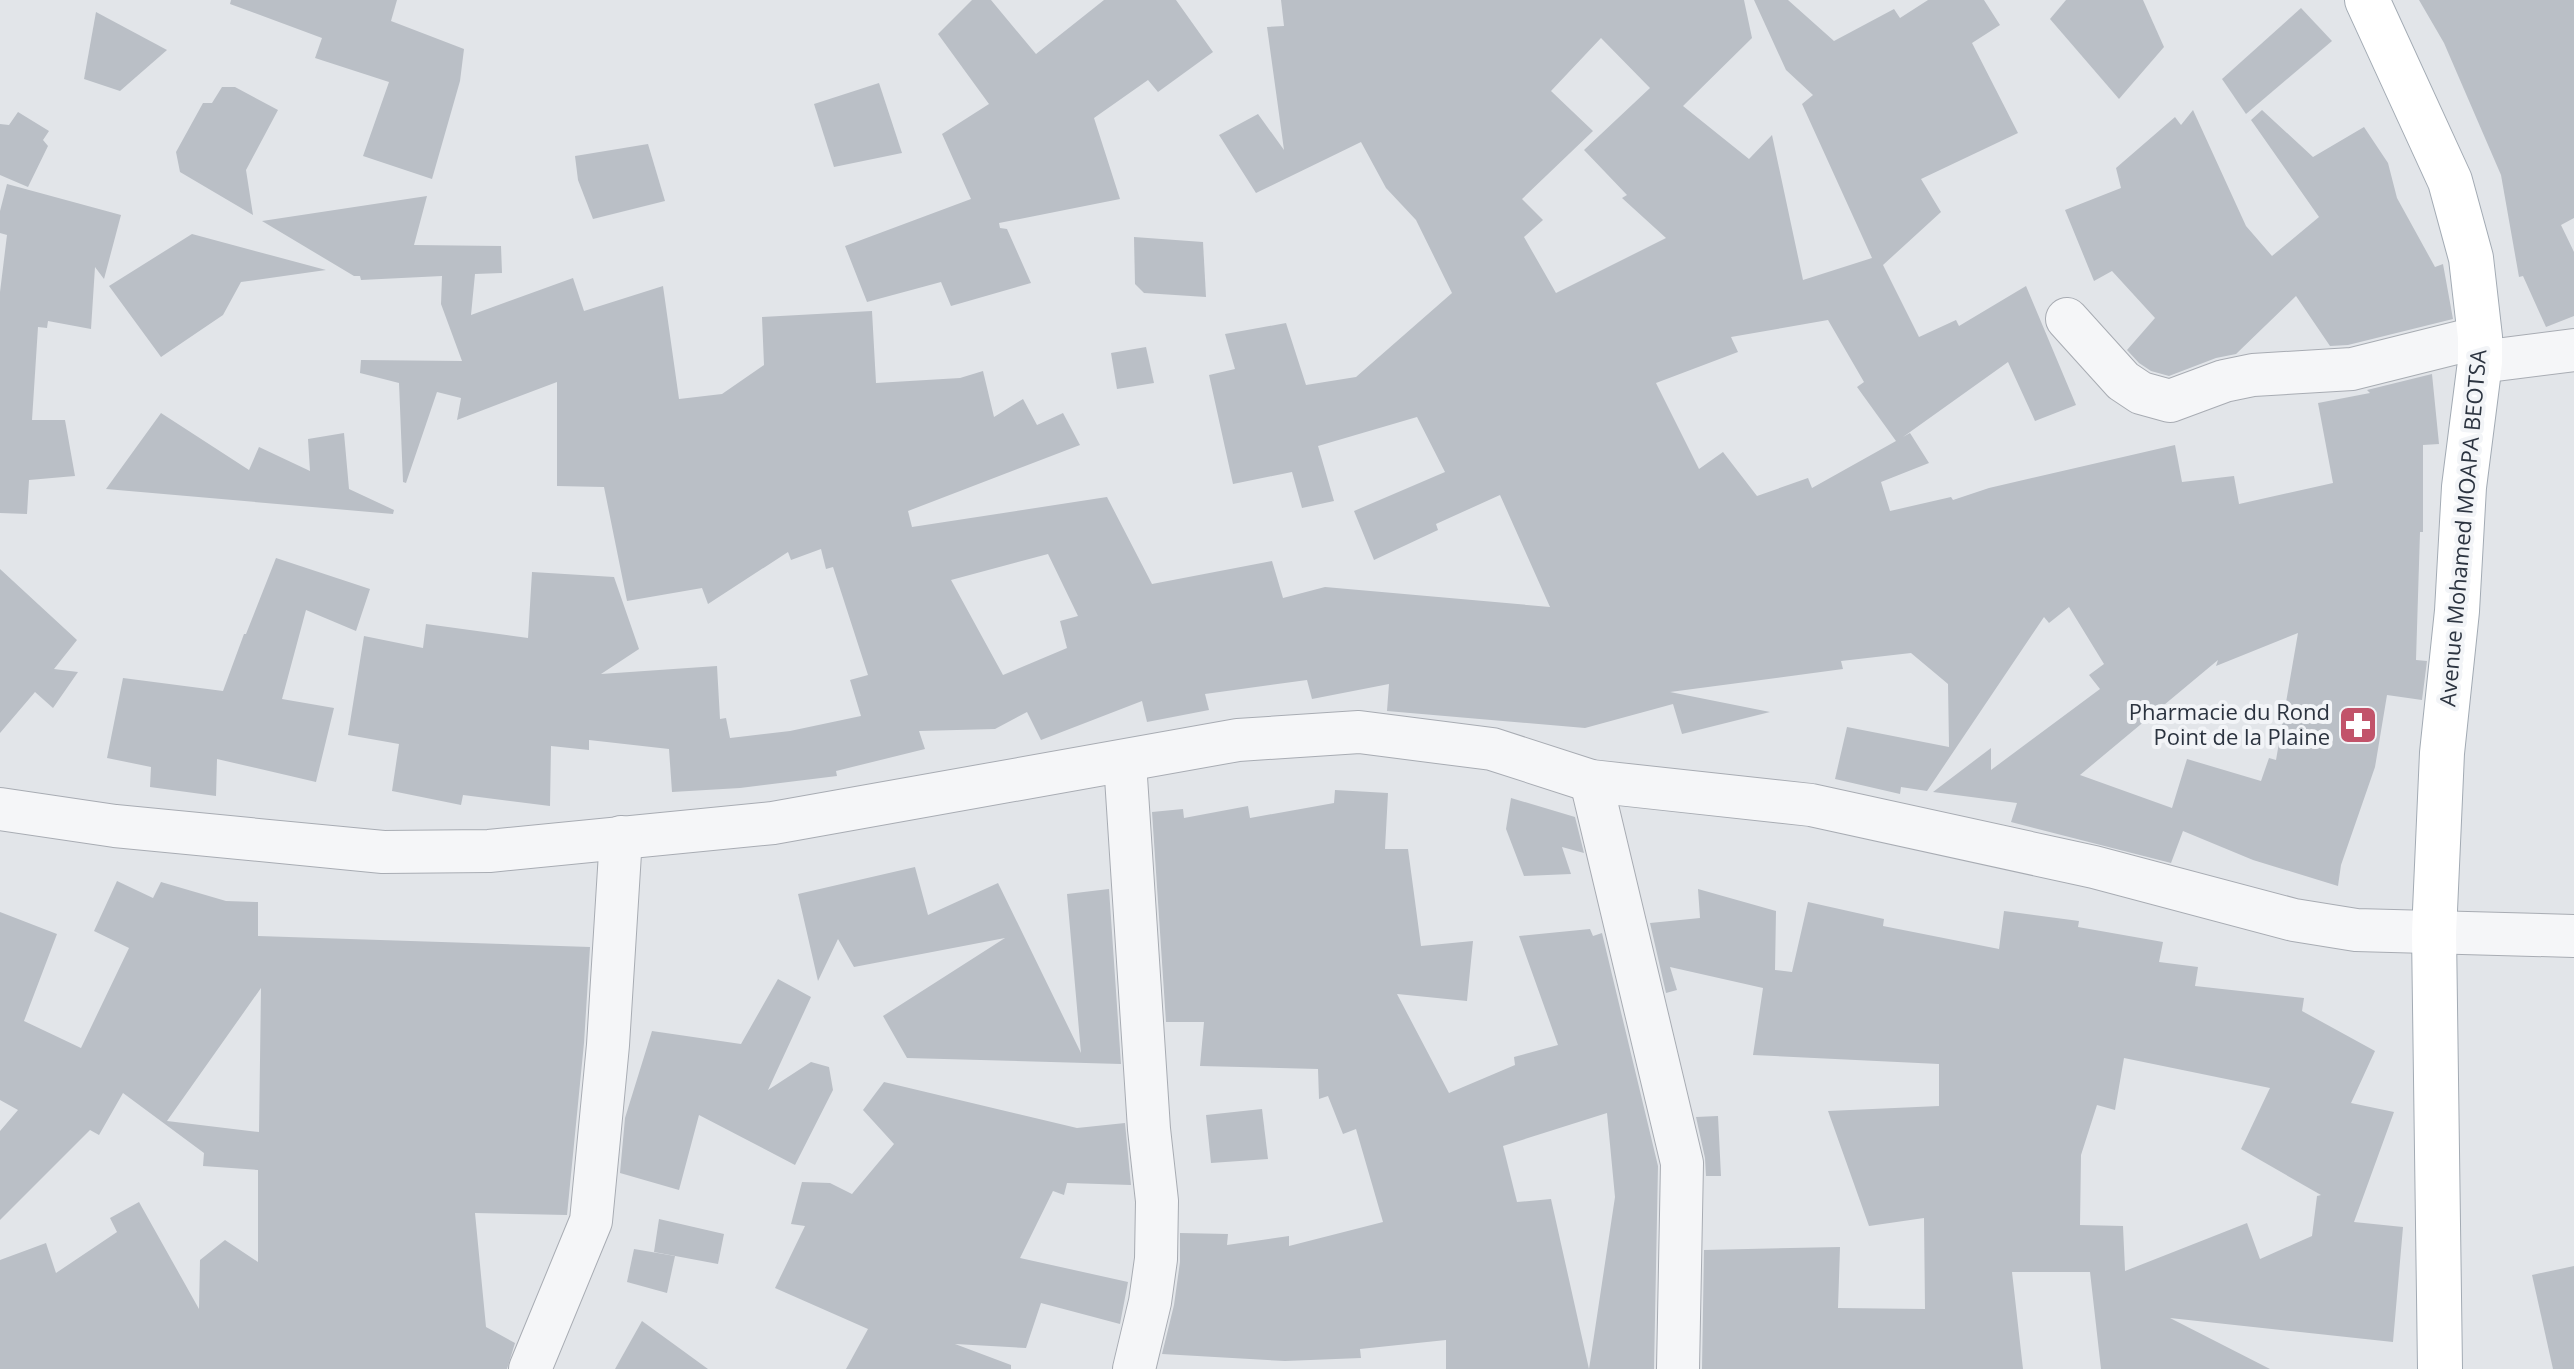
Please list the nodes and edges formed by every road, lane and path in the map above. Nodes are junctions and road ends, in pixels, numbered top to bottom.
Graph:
1 (2367, 0) edge
2 (2067, 319) dead end
3 (2480, 350) junction
4 (2574, 350) edge
5 (1125, 762) junction
6 (1591, 781) junction
7 (0, 809) edge
8 (621, 837) junction
9 (2434, 933) junction
10 (2574, 936) edge
11 (530, 1369) edge
12 (1134, 1369) edge
13 (1678, 1369) edge
14 (2440, 1369) edge

1 - 3 main road, Avenue Mohamed MOAPA BEOTSA
2 - 3 street
3 - 4 street
3 - 9 main road, Avenue Mohamed MOAPA BEOTSA
5 - 6 street
5 - 8 street
5 - 12 street
6 - 9 street
6 - 13 street
7 - 8 street
8 - 11 street
9 - 10 street
9 - 14 main road, Avenue Mohamed MOAPA BEOTSA

